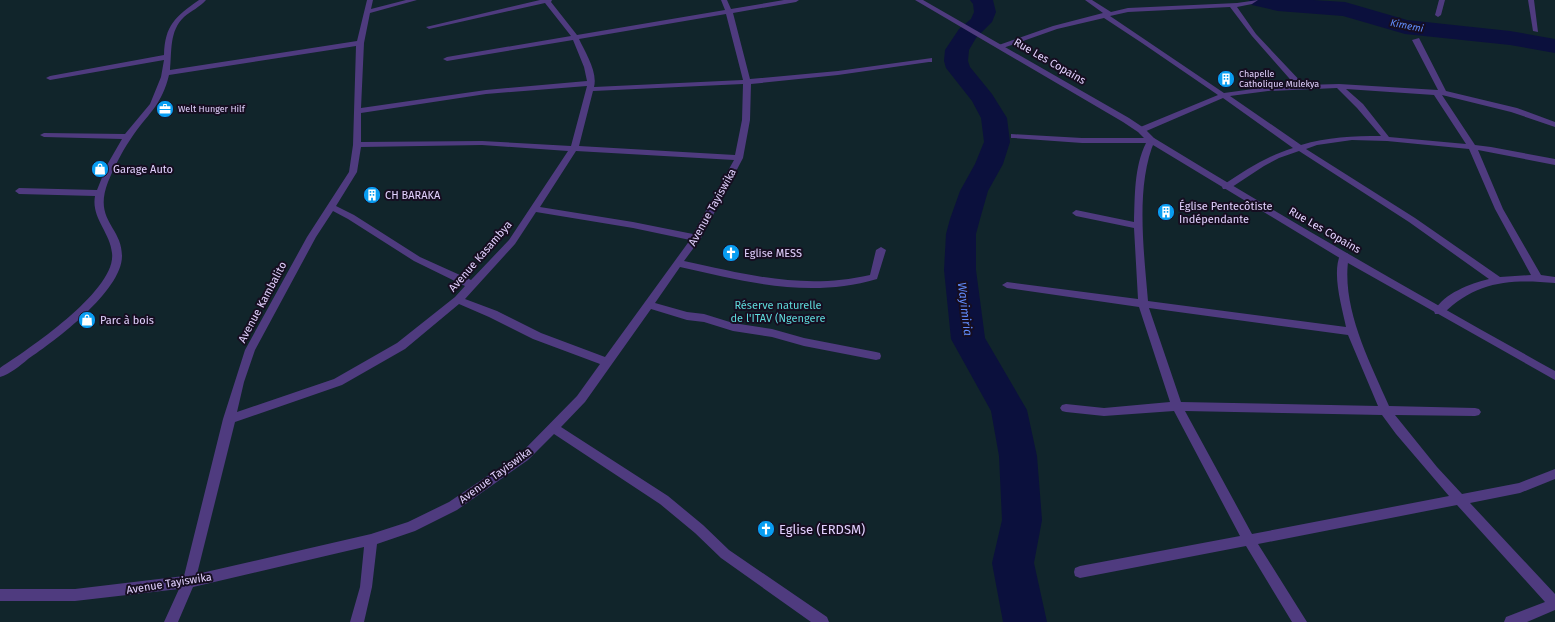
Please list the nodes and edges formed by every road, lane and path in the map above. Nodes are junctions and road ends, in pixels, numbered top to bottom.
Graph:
1 (203, 0) edge
2 (370, 0) edge
3 (414, 0) edge
4 (547, 0) edge
5 (724, 0) edge
6 (796, 0) edge
7 (918, 0) edge
8 (1088, 0) edge
9 (1442, 0) edge
10 (1531, 0) edge
11 (1252, 2) edge
12 (1232, 5) junction
13 (368, 12) junction
14 (729, 12) junction
15 (1106, 15) junction
16 (1438, 15) dead end
17 (429, 27) dead end
18 (1536, 31) dead end
19 (576, 37) junction
20 (1416, 40) dead end
21 (360, 43) junction
22 (1000, 46) junction
23 (166, 57) junction
24 (447, 59) dead end
25 (929, 60) dead end
26 (166, 73) junction
27 (50, 78) dead end
28 (748, 82) junction
29 (590, 86) junction
30 (1339, 86) junction
31 (1301, 87) junction
32 (1439, 92) junction
33 (1224, 94) junction
34 (357, 111) junction
35 (1555, 125) edge
36 (1141, 130) junction
37 (44, 135) dead end
38 (1014, 136) dead end
39 (128, 137) junction
40 (1387, 139) junction
41 (1151, 140) junction
42 (357, 145) junction
43 (574, 148) junction
44 (1299, 148) junction
45 (1473, 148) junction
46 (739, 158) junction
47 (1555, 162) edge
48 (1226, 187) junction
49 (19, 191) dead end
50 (101, 193) junction
51 (331, 206) junction
52 (535, 209) junction
53 (1076, 213) dead end
54 (1138, 226) junction
55 (696, 238) junction
56 (881, 250) dead end
57 (1344, 255) junction
58 (678, 263) junction
59 (1538, 278) junction
60 (1496, 280) junction
61 (1555, 280) edge
62 (472, 285) junction
63 (1007, 285) dead end
64 (458, 300) junction
65 (1144, 304) junction
66 (649, 305) junction
67 (1438, 311) junction
68 (1352, 332) junction
69 (876, 356) dead end
70 (606, 362) junction
71 (0, 373) edge
72 (1555, 376) edge
73 (1176, 406) junction
74 (1066, 408) dead end
75 (1386, 410) junction
76 (1475, 412) dead end
77 (229, 419) junction
78 (554, 427) junction
79 (1555, 474) edge
80 (1459, 500) junction
81 (1248, 539) junction
82 (371, 540) junction
83 (1080, 572) dead end
84 (189, 582) junction
85 (0, 595) edge
86 (1555, 604) edge
87 (171, 622) edge
88 (357, 622) edge
89 (822, 622) edge
90 (1300, 622) edge
91 (1511, 622) edge

1 - 23 street
2 - 13 street, Avenue Kambalito
3 - 13 street
4 - 17 street
4 - 19 street, Avenue Kasambya
5 - 14 street, Avenue Tayiswika
6 - 14 street
7 - 22 street, Rue Les Copains
8 - 15 street
9 - 16 street
10 - 18 street
11 - 12 street
12 - 15 street
12 - 31 street
13 - 21 street, Avenue Kambalito
14 - 19 street
14 - 28 street, Avenue Tayiswika
15 - 22 street
15 - 33 street
19 - 24 street
19 - 29 street, Avenue Kasambya
20 - 32 street
21 - 26 street
21 - 34 street, Avenue Kambalito
22 - 36 street, Rue Les Copains
23 - 26 street
23 - 27 street
25 - 28 street
26 - 39 street
28 - 29 street
28 - 46 street, Avenue Tayiswika
29 - 34 street
29 - 43 street, Avenue Kasambya
30 - 31 street
30 - 32 street
30 - 40 street
31 - 33 street
32 - 35 street
32 - 45 street
33 - 36 street
33 - 44 street
34 - 42 street, Avenue Kambalito
36 - 41 street, Rue Les Copains
37 - 39 street
38 - 41 street
39 - 50 street
40 - 44 street
40 - 45 street
41 - 48 street, Rue Les Copains
41 - 54 street
42 - 43 street
42 - 51 street, Avenue Kambalito
43 - 46 street
43 - 52 street, Avenue Kasambya
44 - 48 street
44 - 60 street
45 - 47 street
45 - 59 street
46 - 55 street, Avenue Tayiswika
48 - 57 street, Rue Les Copains
49 - 50 street
50 - 71 street
51 - 62 street
51 - 77 street, Avenue Kambalito
52 - 55 street
52 - 62 street, Avenue Kasambya
53 - 54 street
54 - 65 street
55 - 58 street, Avenue Tayiswika
56 - 58 street
57 - 67 street, Rue Les Copains
57 - 68 street
58 - 66 street, Avenue Tayiswika
59 - 60 street
59 - 61 street
60 - 67 street
62 - 64 street, Avenue Kasambya
63 - 65 street
64 - 70 street
64 - 77 street, Avenue Kasambya
65 - 68 street
65 - 73 street
66 - 69 street
66 - 70 street, Avenue Tayiswika
67 - 72 street, Rue Les Copains
68 - 75 street
70 - 78 street, Avenue Tayiswika
73 - 74 street
73 - 75 street
73 - 81 street
75 - 76 street
75 - 80 street
77 - 84 street, Avenue Kambalito
78 - 82 street, Avenue Tayiswika
78 - 89 street
79 - 80 street
80 - 81 street
80 - 86 street
81 - 83 street
81 - 90 street
82 - 84 street, Avenue Tayiswika
82 - 88 street
84 - 85 street, Avenue Tayiswika
84 - 87 street, Avenue Kambalito
86 - 91 street

